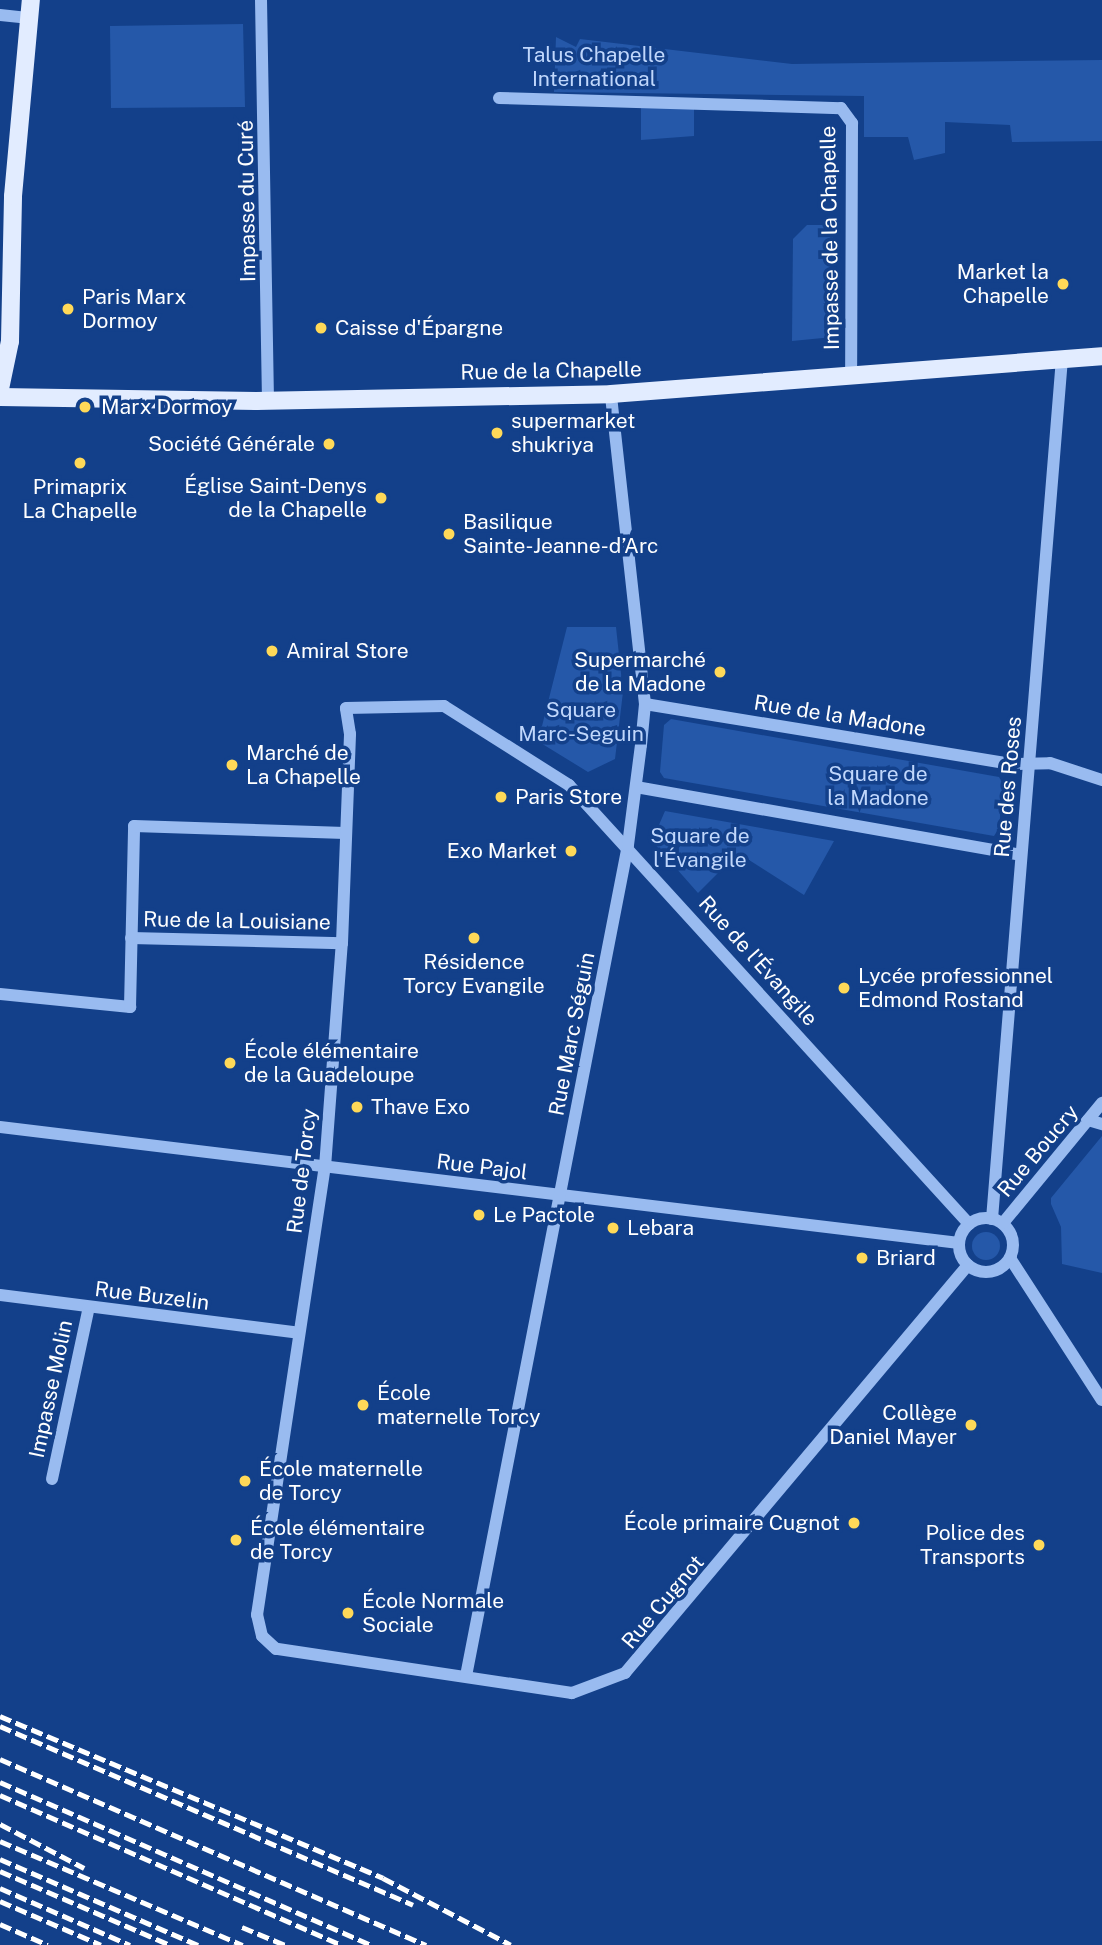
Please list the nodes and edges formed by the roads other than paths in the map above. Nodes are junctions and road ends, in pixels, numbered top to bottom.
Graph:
1 (261, 0) edge
2 (30, 9) edge
3 (0, 15) edge
4 (499, 98) dead end
5 (1102, 356) edge
6 (1062, 358) junction
7 (851, 377) junction
8 (0, 389) edge
9 (611, 394) junction
10 (0, 397) edge
11 (268, 401) junction
12 (645, 704) junction
13 (346, 708) joint
14 (1029, 764) junction
15 (1102, 780) edge
16 (636, 788) junction
17 (345, 833) junction
18 (628, 845) junction
19 (1021, 855) junction
20 (131, 938) junction
21 (342, 943) junction
22 (0, 993) edge
23 (1102, 1103) edge
24 (1088, 1120) junction
25 (1102, 1124) edge
26 (0, 1127) edge
27 (325, 1167) junction
28 (559, 1196) junction
29 (997, 1221) junction
30 (969, 1224) junction
31 (959, 1243) junction
32 (1010, 1258) junction
33 (968, 1265) junction
34 (0, 1295) edge
35 (89, 1307) junction
36 (299, 1333) junction
37 (1102, 1400) edge
38 (52, 1479) dead end
39 (262, 1636) joint
40 (466, 1676) junction

1 - 11 street, Impasse du Curé
2 - 3 street
2 - 8 main road
4 - 7 street, Impasse de la Chapelle
5 - 6 main road, Rue de la Chapelle
6 - 7 main road, Rue de la Chapelle
6 - 14 street, Rue des Roses
7 - 9 main road, Rue de la Chapelle
9 - 11 main road, Rue de la Chapelle
9 - 12 street, Rue Marc Séguin
10 - 11 main road, Rue de la Chapelle
12 - 14 street, Rue de la Madone
12 - 16 street, Rue Marc Séguin
13 - 17 street, Rue de Torcy
13 - 18 street, Rue de l'Évangile
14 - 15 street, Rue de la Madone
14 - 19 street, Rue des Roses
16 - 18 street, Rue Marc Séguin
16 - 19 street
17 - 20 street
17 - 21 street, Rue de Torcy
18 - 28 street, Rue Marc Séguin
18 - 30 street, Rue de l'Évangile
19 - 29 street, Rue des Roses
20 - 21 street, Rue de la Louisiane
20 - 22 street
21 - 27 street, Rue de Torcy
23 - 24 street, Rue Boucry
24 - 25 street
24 - 29 street, Rue Boucry
26 - 27 street, Rue Pajol
27 - 28 street, Rue Pajol
27 - 36 street, Rue de Torcy
28 - 31 street, Rue Pajol
28 - 40 street, Rue Marc Séguin
29 - 30 street
29 - 32 street
30 - 31 street
31 - 33 street
32 - 33 street
32 - 37 street
33 - 40 street, Rue Cugnot
34 - 35 street, Rue Buzelin
35 - 36 street, Rue Buzelin
35 - 38 street, Impasse Molin
36 - 39 street, Rue de Torcy
39 - 40 street, Rue Cugnot

